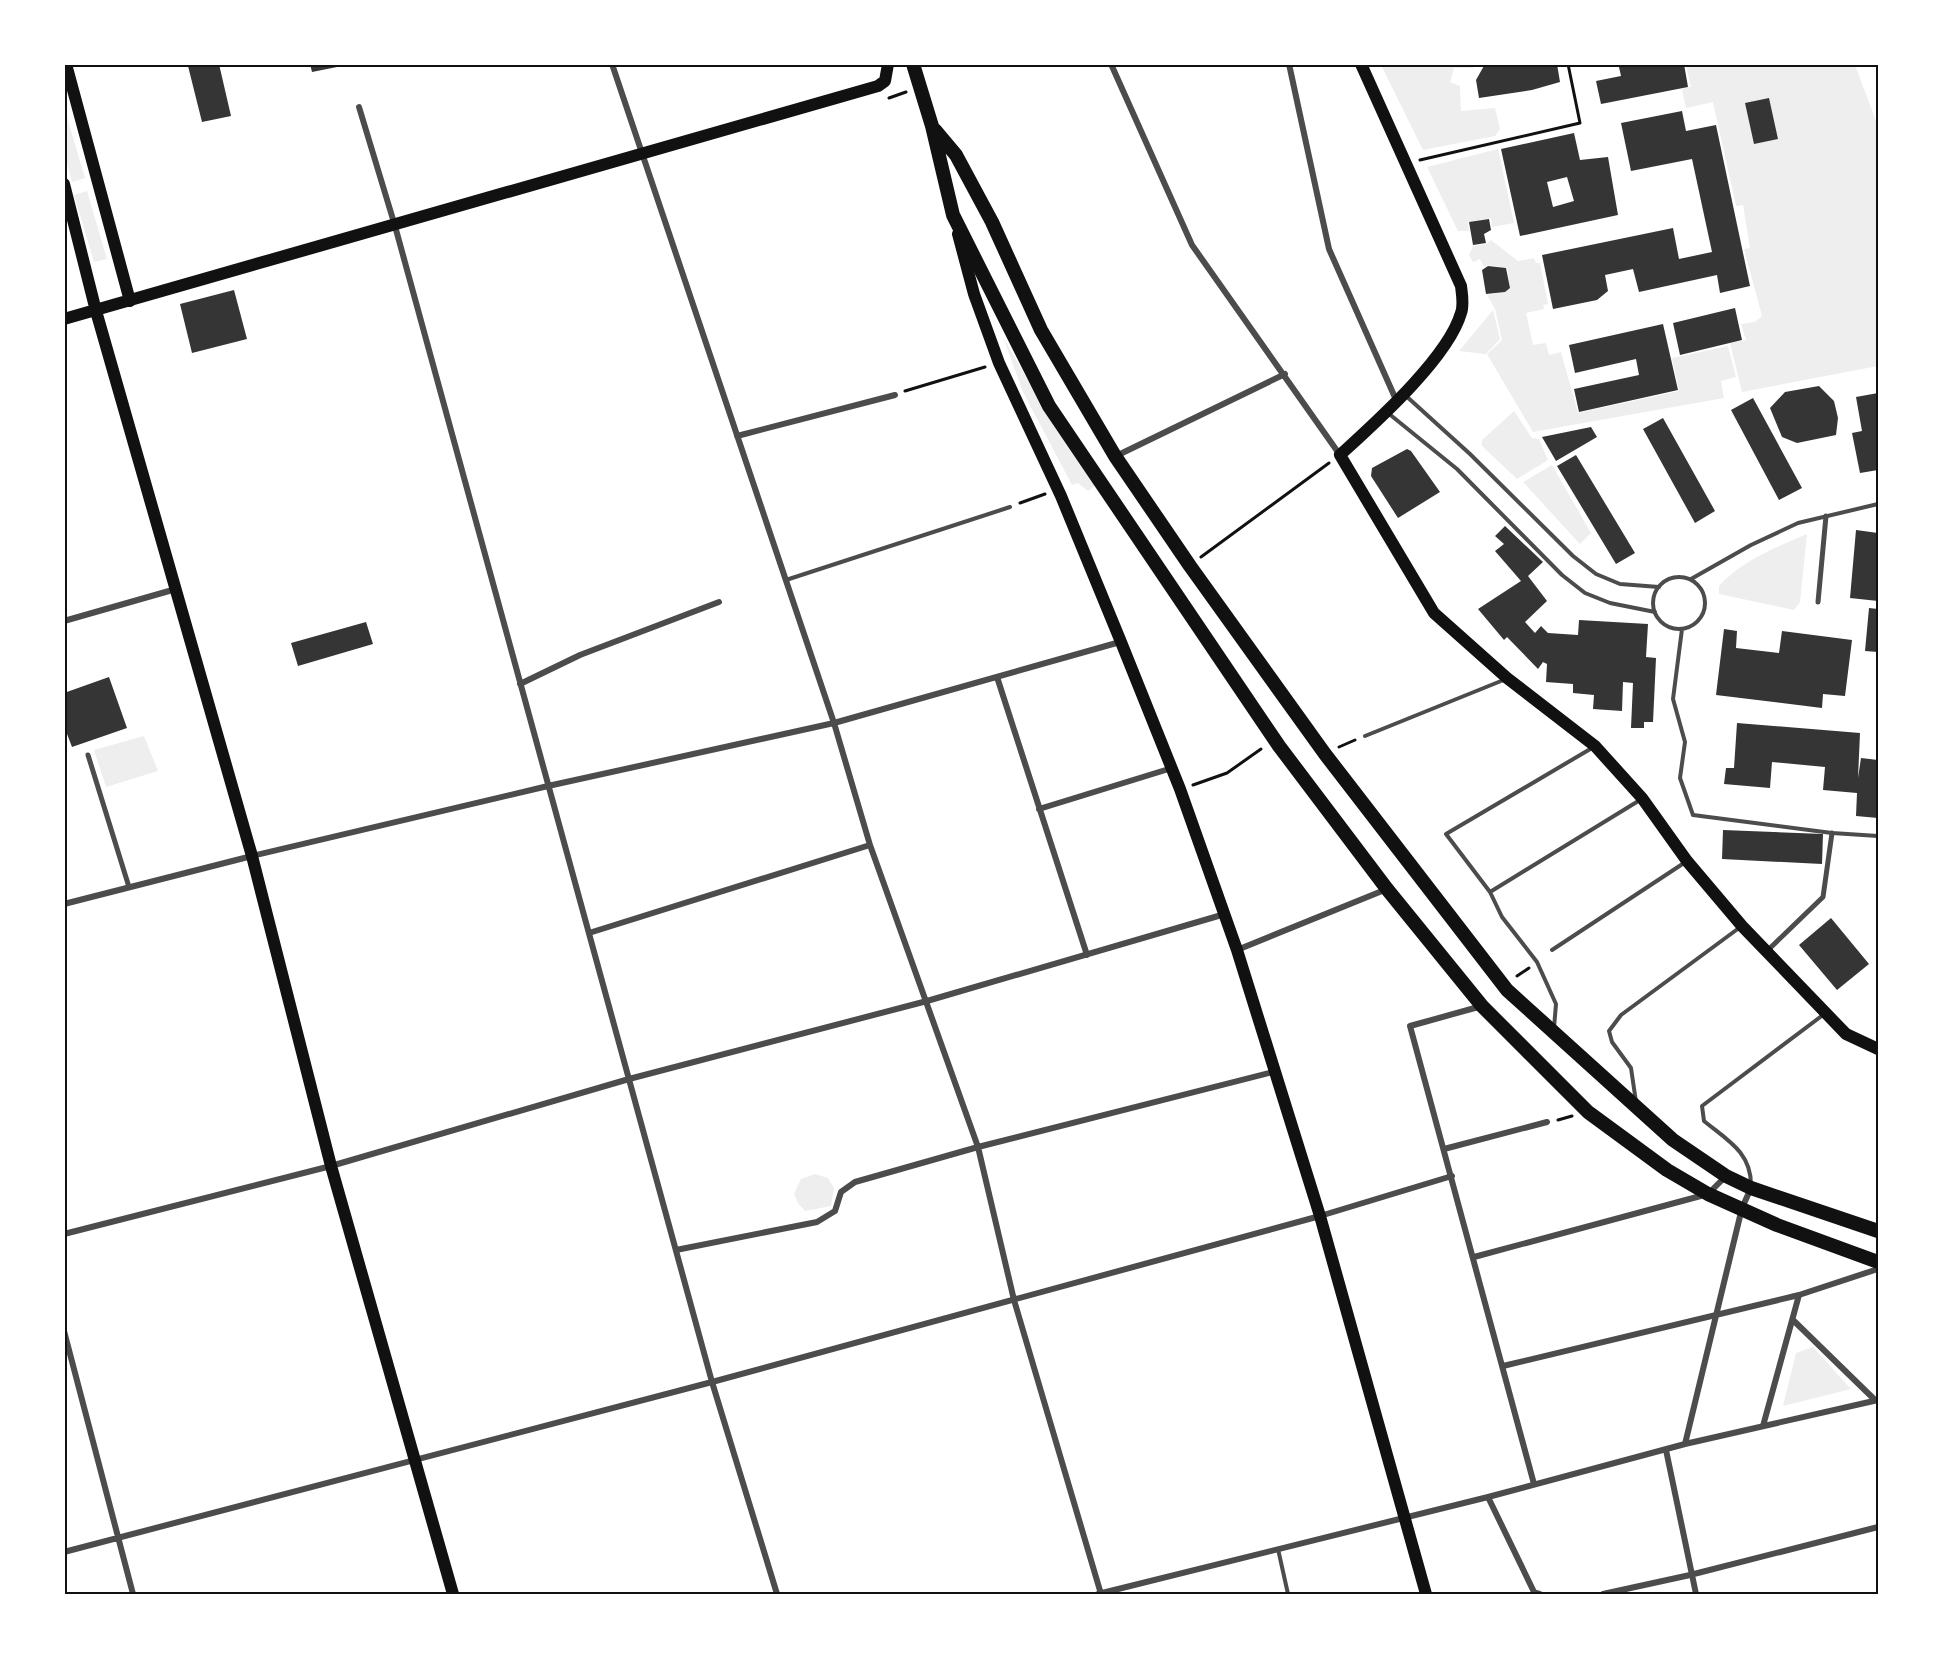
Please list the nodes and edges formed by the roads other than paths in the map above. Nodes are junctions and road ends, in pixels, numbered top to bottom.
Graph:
1 (66, 64) edge
2 (612, 64) edge
3 (888, 64) edge
4 (913, 64) edge
5 (1111, 64) edge
6 (1289, 64) edge
7 (1361, 64) edge
8 (359, 107) dead end
9 (932, 126) junction
10 (640, 156) junction
11 (64, 184) edge
12 (953, 215) junction
13 (395, 226) junction
14 (130, 301) junction
15 (96, 311) junction
16 (64, 320) edge
17 (1285, 374) junction
18 (895, 394) road end
19 (1400, 398) junction
20 (1387, 412) junction
21 (737, 436) junction
22 (1340, 455) junction
23 (1115, 456) junction
24 (1878, 504) edge
25 (1010, 507) road end
26 (1826, 516) junction
27 (1691, 579) junction
28 (786, 580) junction
29 (1659, 587) junction
30 (176, 590) junction
31 (719, 602) dead end
32 (1818, 602) dead end
33 (1655, 612) junction
34 (64, 621) edge
35 (1682, 629) junction
36 (1121, 642) junction
37 (997, 677) junction
38 (1507, 678) junction
39 (520, 684) junction
40 (834, 723) junction
41 (1365, 736) road end
42 (1595, 746) junction
43 (88, 755) dead end
44 (1172, 768) junction
45 (549, 786) junction
46 (1642, 798) junction
47 (1039, 809) junction
48 (1832, 833) junction
49 (1878, 836) edge
50 (870, 845) junction
51 (252, 856) junction
52 (1687, 861) junction
53 (129, 887) junction
54 (1387, 889) junction
55 (1490, 892) junction
56 (64, 904) edge
57 (1225, 914) junction
58 (1742, 926) junction
59 (589, 933) junction
60 (1237, 950) junction
61 (1552, 950) dead end
62 (1767, 951) junction
63 (1087, 955) junction
64 (927, 1001) junction
65 (1482, 1006) junction
66 (1826, 1013) junction
67 (1553, 1033) junction
68 (1878, 1049) edge
69 (1274, 1072) junction
70 (629, 1080) junction
71 (1637, 1108) junction
72 (1547, 1122) road end
73 (978, 1147) junction
74 (1444, 1149) junction
75 (331, 1166) junction
76 (1452, 1176) junction
77 (1726, 1176) junction
78 (1751, 1188) junction
79 (1708, 1194) junction
80 (1742, 1208) junction
81 (1320, 1216) junction
82 (1878, 1231) edge
83 (64, 1234) edge
84 (676, 1250) junction
85 (1474, 1257) junction
86 (1878, 1262) edge
87 (1878, 1269) edge
88 (1799, 1295) junction
89 (1014, 1300) junction
90 (1715, 1316) junction
91 (1793, 1320) junction
92 (64, 1332) edge
93 (1503, 1366) junction
94 (712, 1382) junction
95 (1877, 1400) edge
96 (1763, 1426) junction
97 (1685, 1444) junction
98 (1666, 1450) junction
99 (417, 1461) junction
100 (1534, 1484) junction
101 (1488, 1497) junction
102 (1405, 1517) junction
103 (1878, 1527) edge
104 (118, 1537) junction
105 (1278, 1549) junction
106 (64, 1551) edge
107 (1690, 1575) junction
108 (133, 1594) edge
109 (453, 1594) edge
110 (777, 1594) edge
111 (1100, 1594) edge
112 (1288, 1594) edge
113 (1426, 1594) edge
114 (1540, 1594) edge
115 (1603, 1594) edge
116 (1696, 1594) edge

1 - 14 main road
2 - 10 street
3 - 10 main road
4 - 9 main road
5 - 17 street
6 - 19 street
7 - 19 main road
8 - 13 street
9 - 12 main road
9 - 23 main road
10 - 13 main road
10 - 21 street
11 - 15 main road
12 - 36 main road
12 - 54 main road
13 - 14 main road
13 - 39 street
14 - 15 main road
15 - 16 main road
15 - 30 main road
17 - 22 street
17 - 23 street
18 - 21 street
19 - 20 main road
19 - 29 lane
20 - 22 main road
20 - 33 lane
21 - 28 street
22 - 38 main road
23 - 67 main road
24 - 26 lane
25 - 28 lane
26 - 27 lane
26 - 32 street
27 - 29 lane
27 - 35 lane
28 - 40 street
29 - 33 lane
30 - 34 street
30 - 51 main road
31 - 39 street
33 - 35 lane
35 - 48 lane
36 - 37 street
36 - 44 main road
37 - 40 street
37 - 47 street
38 - 41 lane
38 - 42 main road
39 - 45 street
40 - 45 street
40 - 50 street
42 - 46 main road
42 - 55 lane
43 - 53 street
44 - 47 street
44 - 57 main road
45 - 51 street
45 - 59 street
46 - 52 main road
46 - 55 lane
47 - 63 street
48 - 49 lane
48 - 62 street
50 - 59 street
50 - 64 street
51 - 53 street
51 - 75 main road
52 - 58 main road
52 - 61 lane
53 - 56 street
54 - 60 street
54 - 65 main road
55 - 67 lane
57 - 60 main road
57 - 63 street
58 - 62 main road
58 - 71 lane
59 - 70 street
60 - 69 main road
62 - 66 main road
63 - 64 street
64 - 70 street
64 - 73 street
65 - 74 street
65 - 79 main road
66 - 68 main road
66 - 78 lane
67 - 71 main road
69 - 73 street
69 - 81 main road
70 - 75 street
70 - 84 street
71 - 77 main road
72 - 74 street
73 - 84 street
73 - 89 street
74 - 76 street
75 - 83 street
75 - 99 main road
76 - 81 street
76 - 85 street
77 - 78 main road
77 - 79 street
78 - 80 street
78 - 82 main road
79 - 80 main road
79 - 85 street
80 - 86 main road
80 - 90 street
81 - 89 street
81 - 102 main road
84 - 94 street
85 - 93 street
87 - 88 street
88 - 90 street
88 - 91 street
89 - 94 street
89 - 111 street
90 - 93 street
90 - 97 street
91 - 95 street
91 - 96 street
92 - 104 street
93 - 100 street
94 - 99 street
94 - 110 street
95 - 96 street
96 - 97 street
97 - 98 street
98 - 100 street
98 - 107 street
99 - 104 street
99 - 109 main road
100 - 101 street
101 - 102 street
101 - 114 street
102 - 105 street
102 - 113 main road
103 - 107 street
104 - 106 street
104 - 108 street
105 - 111 street
105 - 112 lane
107 - 115 street
107 - 116 street

